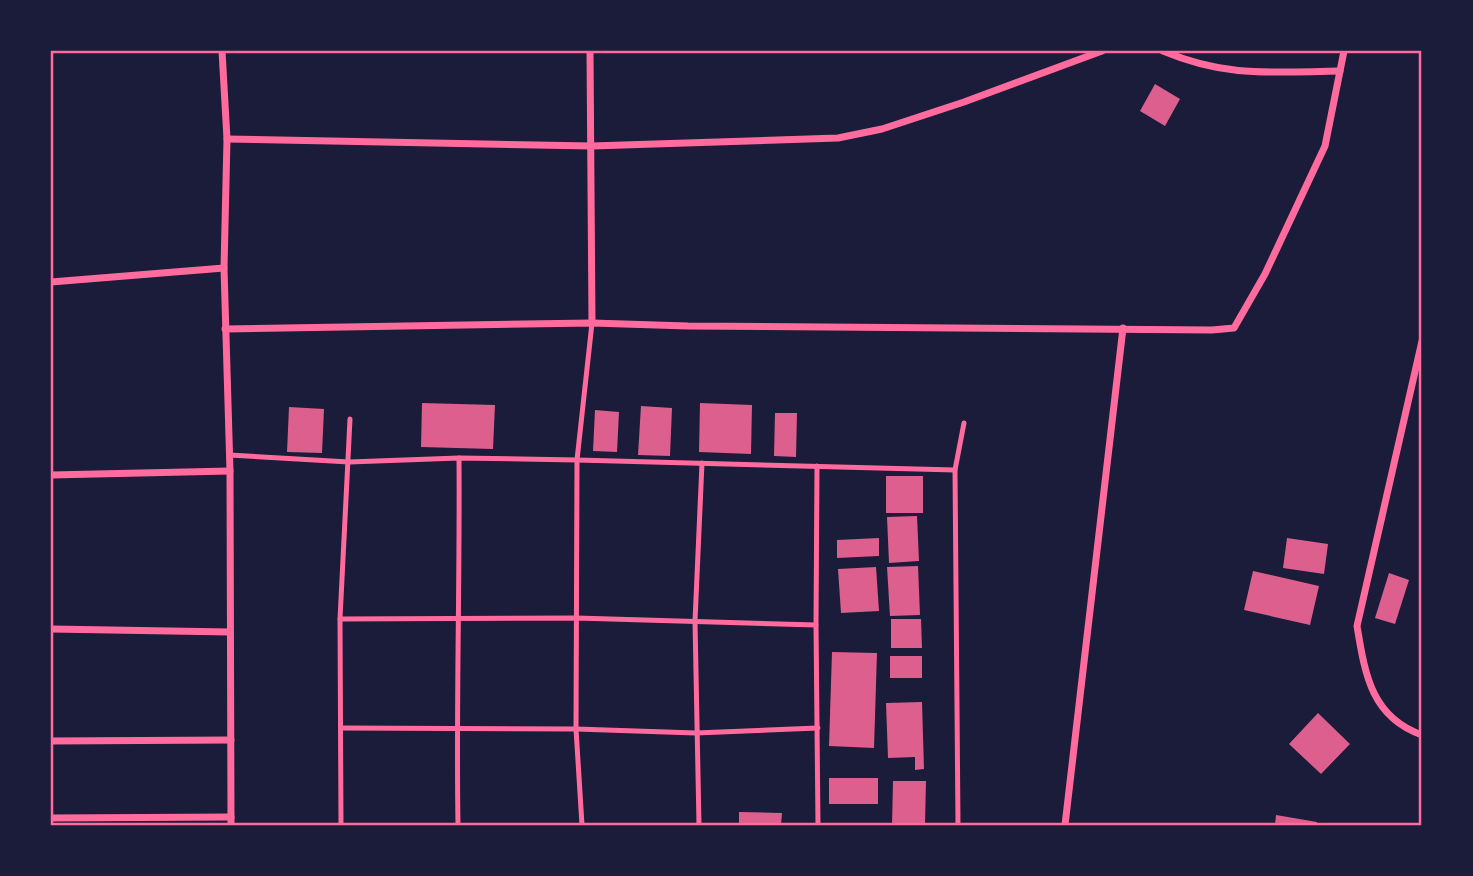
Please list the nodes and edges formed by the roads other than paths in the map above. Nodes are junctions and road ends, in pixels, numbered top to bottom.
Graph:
1 (222, 51) edge
2 (590, 51) edge
3 (1102, 51) edge
4 (1163, 51) edge
5 (1344, 51) edge
6 (1340, 71) junction
7 (228, 139) junction
8 (592, 145) junction
9 (224, 268) junction
10 (51, 282) edge
11 (592, 323) junction
12 (1123, 328) junction
13 (225, 329) junction
14 (1422, 341) edge
15 (350, 419) dead end
16 (964, 423) dead end
17 (229, 455) junction
18 (459, 458) junction
19 (577, 460) junction
20 (348, 461) junction
21 (702, 463) junction
22 (817, 466) junction
23 (955, 470) junction
24 (230, 471) junction
25 (51, 475) edge
26 (576, 618) junction
27 (340, 619) junction
28 (460, 620) junction
29 (695, 621) junction
30 (816, 625) junction
31 (51, 629) edge
32 (230, 632) junction
33 (818, 728) junction
34 (341, 729) junction
35 (576, 729) junction
36 (457, 730) junction
37 (696, 733) junction
38 (1422, 735) edge
39 (231, 740) junction
40 (51, 741) edge
41 (51, 818) edge
42 (231, 821) edge
43 (341, 825) edge
44 (458, 825) edge
45 (582, 825) edge
46 (699, 825) edge
47 (818, 825) edge
48 (958, 825) edge
49 (1065, 825) edge

1 - 7 street
2 - 8 street
3 - 8 street
4 - 6 street
5 - 6 street
6 - 12 street
7 - 8 street
7 - 9 street
8 - 11 street
9 - 10 street
9 - 13 street
11 - 12 street
11 - 13 street
11 - 19 lane
12 - 49 street
13 - 17 street
14 - 38 street
15 - 20 lane
16 - 23 lane
17 - 20 lane
17 - 24 street
18 - 19 lane
18 - 20 lane
18 - 28 lane
19 - 21 lane
19 - 26 lane
20 - 27 lane
21 - 22 lane
21 - 29 lane
22 - 23 lane
22 - 30 lane
23 - 48 lane
24 - 25 street
24 - 32 street
26 - 28 lane
26 - 29 lane
26 - 35 lane
27 - 28 lane
27 - 34 lane
28 - 36 lane
29 - 30 lane
29 - 37 lane
30 - 33 lane
31 - 32 street
32 - 39 street
33 - 37 lane
33 - 47 lane
34 - 36 lane
34 - 43 lane
35 - 36 lane
35 - 37 lane
35 - 45 lane
36 - 44 lane
37 - 46 lane
39 - 40 street
39 - 42 street
41 - 42 street

